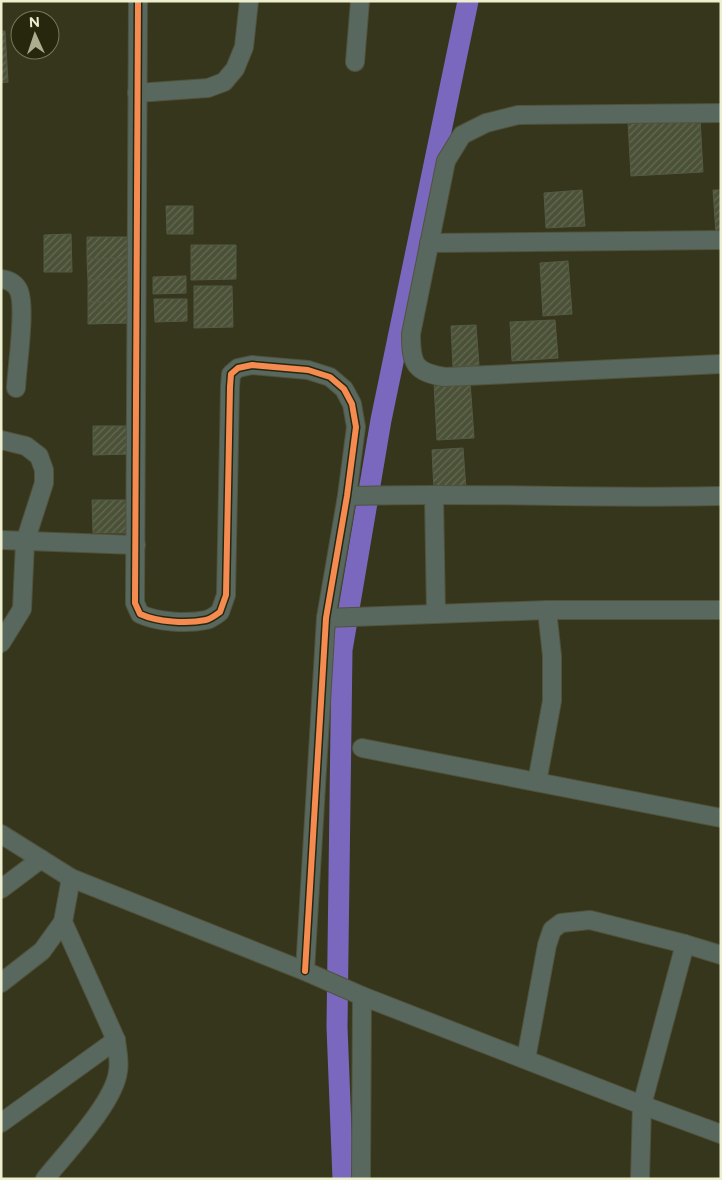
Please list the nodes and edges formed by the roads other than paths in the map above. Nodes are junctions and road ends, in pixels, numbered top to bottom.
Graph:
1 (138, 1) edge
2 (249, 1) edge
3 (360, 1) edge
4 (355, 62) dead end
5 (137, 93) junction
6 (721, 113) edge
7 (721, 240) edge
8 (429, 243) junction
9 (1, 279) edge
10 (721, 364) edge
11 (16, 388) dead end
12 (1, 440) edge
13 (434, 495) junction
14 (348, 496) junction
15 (721, 496) edge
16 (1, 540) edge
17 (25, 542) junction
18 (136, 545) junction
19 (547, 610) junction
20 (721, 610) edge
21 (436, 614) junction
22 (327, 618) junction
23 (1, 643) edge
24 (362, 748) dead end
25 (537, 782) junction
26 (721, 818) edge
27 (1, 834) edge
28 (41, 859) junction
29 (72, 878) junction
30 (1, 890) edge
31 (63, 922) junction
32 (684, 944) junction
33 (721, 954) edge
34 (306, 971) junction
35 (1, 983) edge
36 (361, 996) junction
37 (116, 1040) junction
38 (526, 1059) junction
39 (642, 1105) junction
40 (1, 1123) edge
41 (721, 1134) edge
42 (45, 1179) edge
43 (361, 1179) edge
44 (640, 1179) edge

1 - 5 street
2 - 5 street
3 - 4 street
5 - 18 street
6 - 8 street
7 - 8 street
8 - 10 street
9 - 11 street
12 - 17 street
13 - 14 street
13 - 15 street
13 - 21 street
14 - 18 street
14 - 22 street
16 - 17 street
17 - 18 street
17 - 23 street
19 - 20 street
19 - 21 street
19 - 25 street
21 - 22 street
22 - 34 street
24 - 25 street
25 - 26 street
27 - 28 street
28 - 29 street
28 - 30 street
29 - 31 street
29 - 34 street
31 - 35 street
31 - 37 street
32 - 33 street
32 - 38 street
32 - 39 street
34 - 36 street
36 - 38 street
36 - 43 street
37 - 40 street
37 - 42 street
38 - 39 street
39 - 41 street
39 - 44 street

